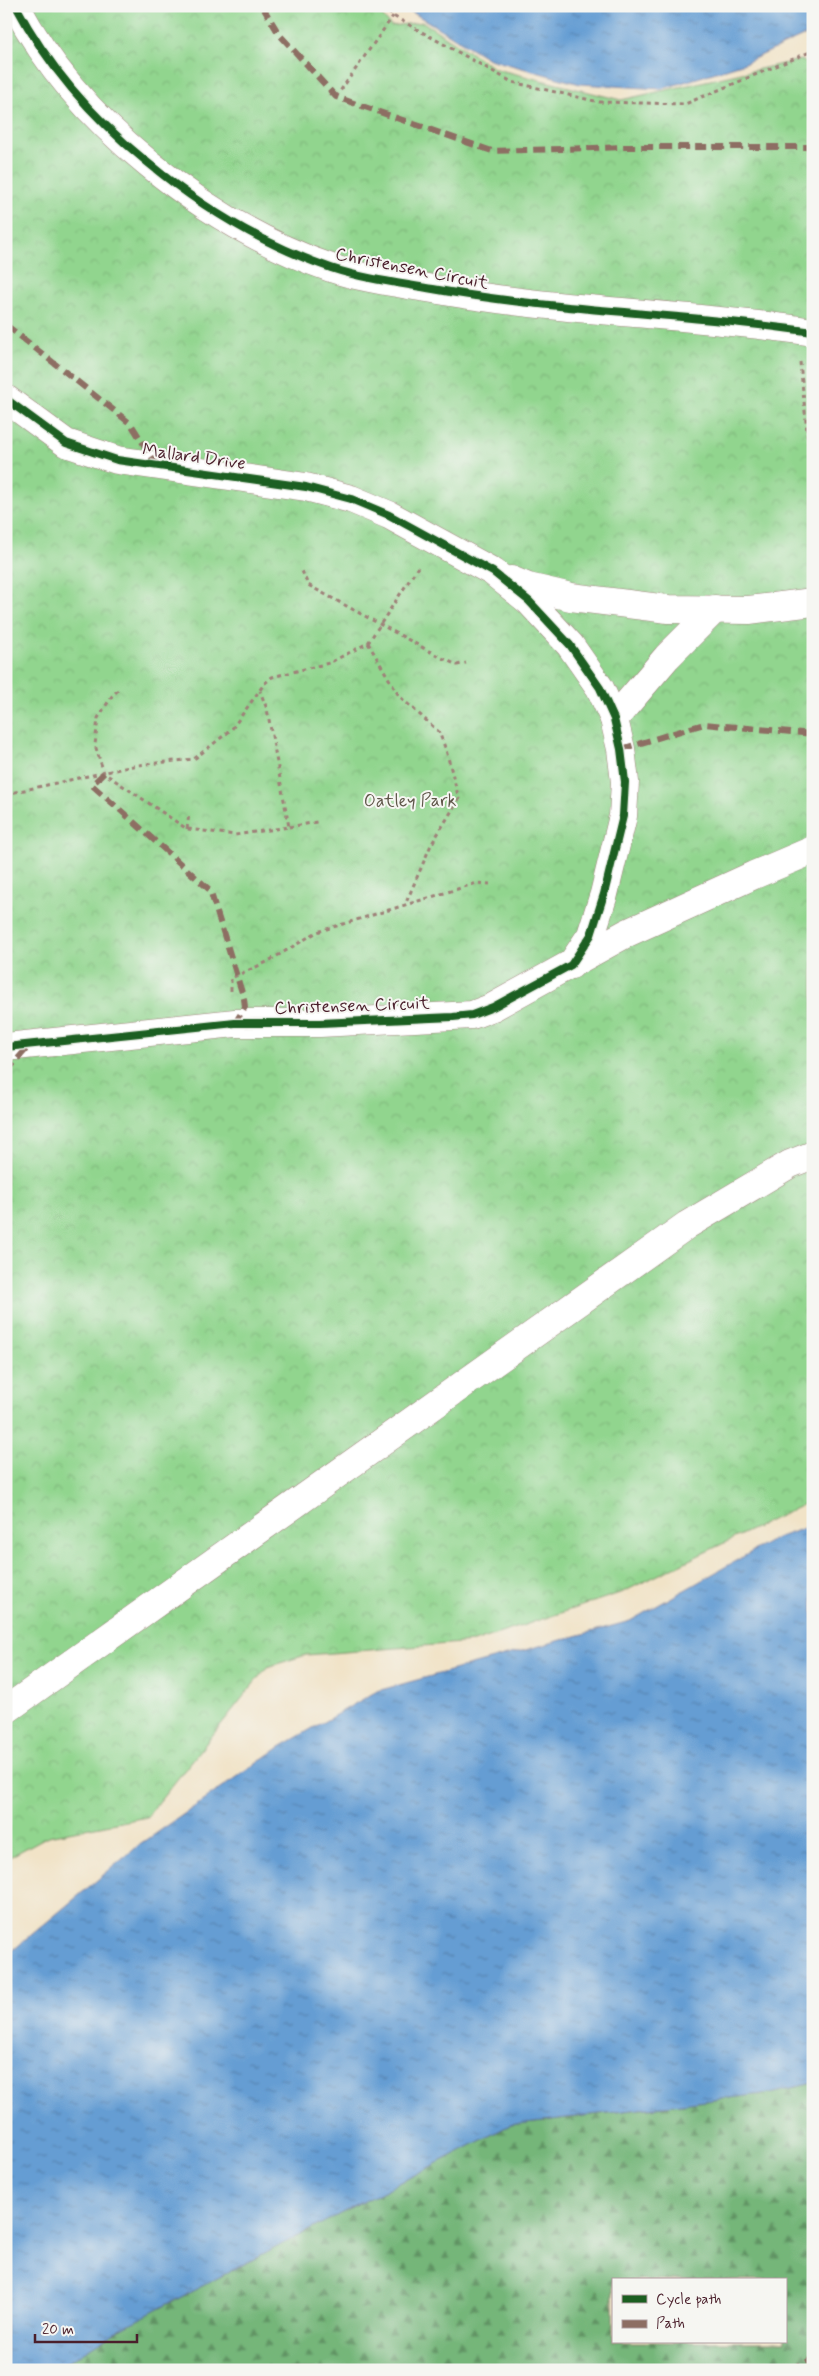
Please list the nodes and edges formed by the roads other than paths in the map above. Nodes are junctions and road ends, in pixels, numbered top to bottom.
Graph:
1 (16, 6) edge
2 (804, 331) edge
3 (6, 399) edge
4 (493, 572) junction
5 (813, 602) edge
6 (715, 609) junction
7 (614, 719) junction
8 (813, 850) edge
9 (571, 965) junction
10 (6, 1047) edge
11 (813, 1155) edge
12 (6, 1710) edge

1 - 2 street, Christensen Circuit
3 - 4 street, Mallard Drive
4 - 6 street
4 - 7 street
5 - 6 street
6 - 7 street
7 - 9 street
8 - 9 street, Christensen Circuit
9 - 10 street, Christensen Circuit
11 - 12 street

